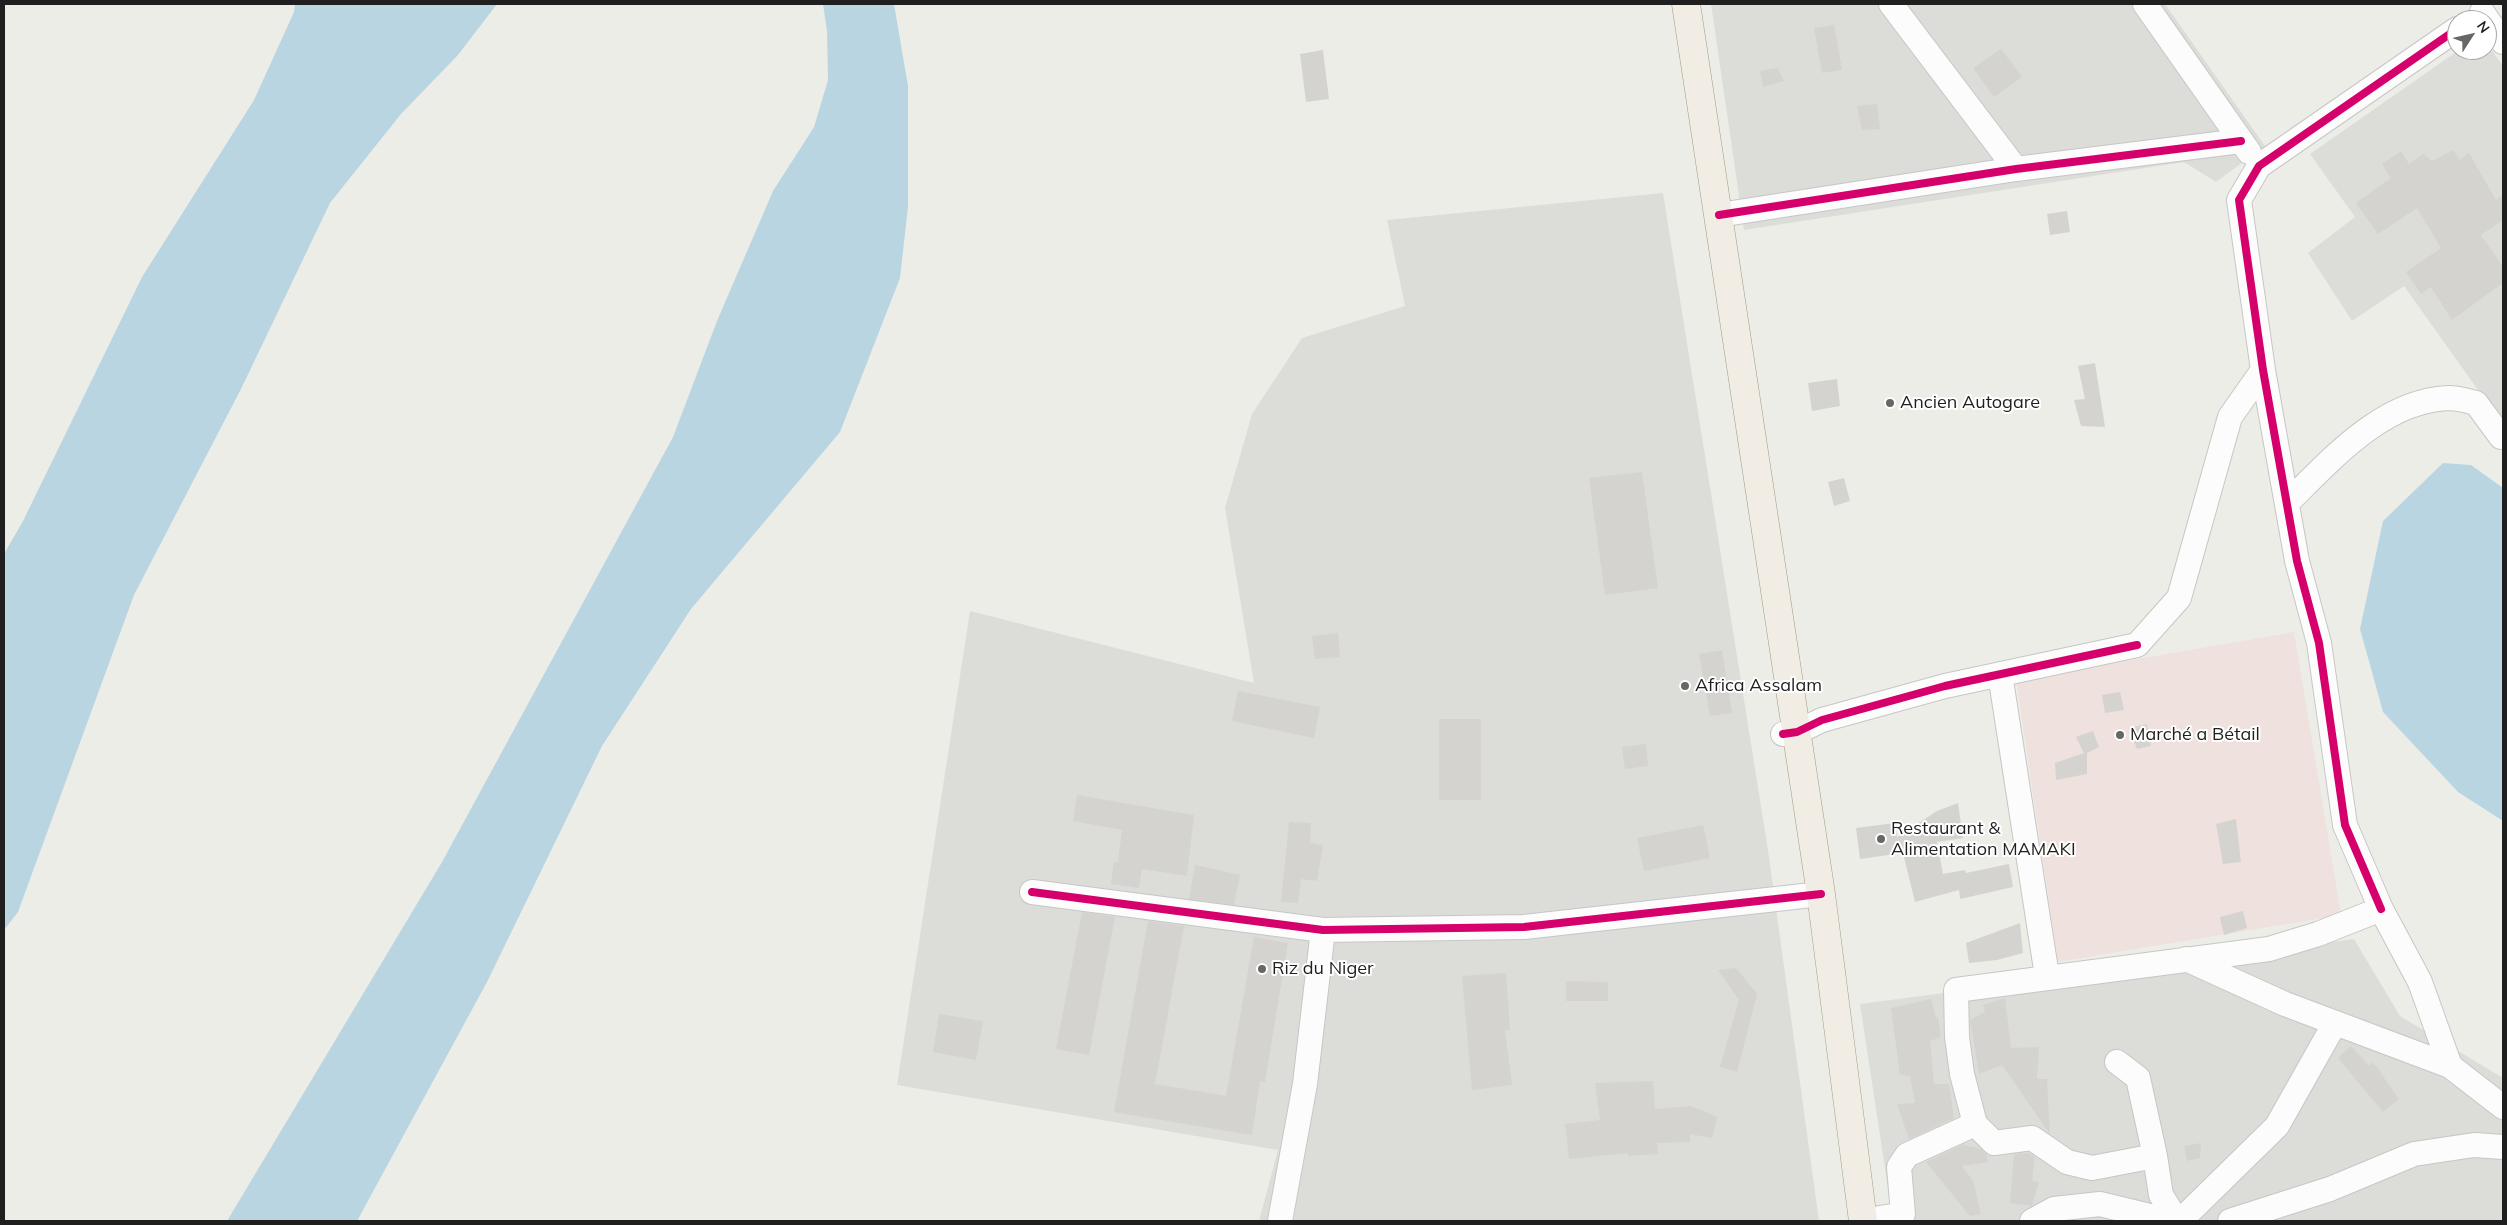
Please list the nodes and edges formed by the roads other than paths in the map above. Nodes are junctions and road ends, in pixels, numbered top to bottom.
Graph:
1 (1671, 4) edge
2 (1686, 4) edge
3 (1891, 4) edge
4 (2145, 4) edge
5 (2447, 36) edge
6 (2241, 140) junction
7 (2259, 166) junction
8 (2016, 168) junction
9 (1719, 215) junction
10 (2263, 370) junction
11 (2500, 437) dead end
12 (2287, 503) junction
13 (2000, 674) junction
14 (1790, 733) junction
15 (1032, 892) dead end
16 (1814, 895) junction
17 (2381, 908) junction
18 (1323, 930) junction
19 (2186, 959) junction
20 (2047, 976) junction
21 (2335, 1024) junction
22 (2117, 1062) dead end
23 (2450, 1066) junction
24 (2503, 1107) edge
25 (1975, 1124) junction
26 (2503, 1147) edge
27 (2155, 1156) junction
28 (2092, 1168) junction
29 (2100, 1204) junction
30 (1280, 1221) edge
31 (1848, 1221) edge
32 (1863, 1221) edge
33 (2032, 1221) edge
34 (2170, 1221) edge
35 (2178, 1221) edge
36 (2230, 1221) edge

1 - 14 main road
2 - 9 main road
3 - 8 street
4 - 6 street
5 - 7 street
6 - 7 street
6 - 8 street
7 - 10 street
8 - 9 street
9 - 14 main road
10 - 12 street
10 - 13 street
11 - 12 street
12 - 17 street
13 - 14 street
13 - 20 street
14 - 16 main road
15 - 18 street
16 - 18 street
16 - 31 main road
16 - 32 main road
17 - 19 street
17 - 23 street
18 - 30 street
19 - 20 street
19 - 21 street
20 - 25 street
21 - 23 street
21 - 35 street
22 - 27 street
23 - 24 street
25 - 28 street
25 - 32 street
26 - 36 street
27 - 28 street
27 - 35 street
28 - 29 street
29 - 33 street
29 - 34 street

